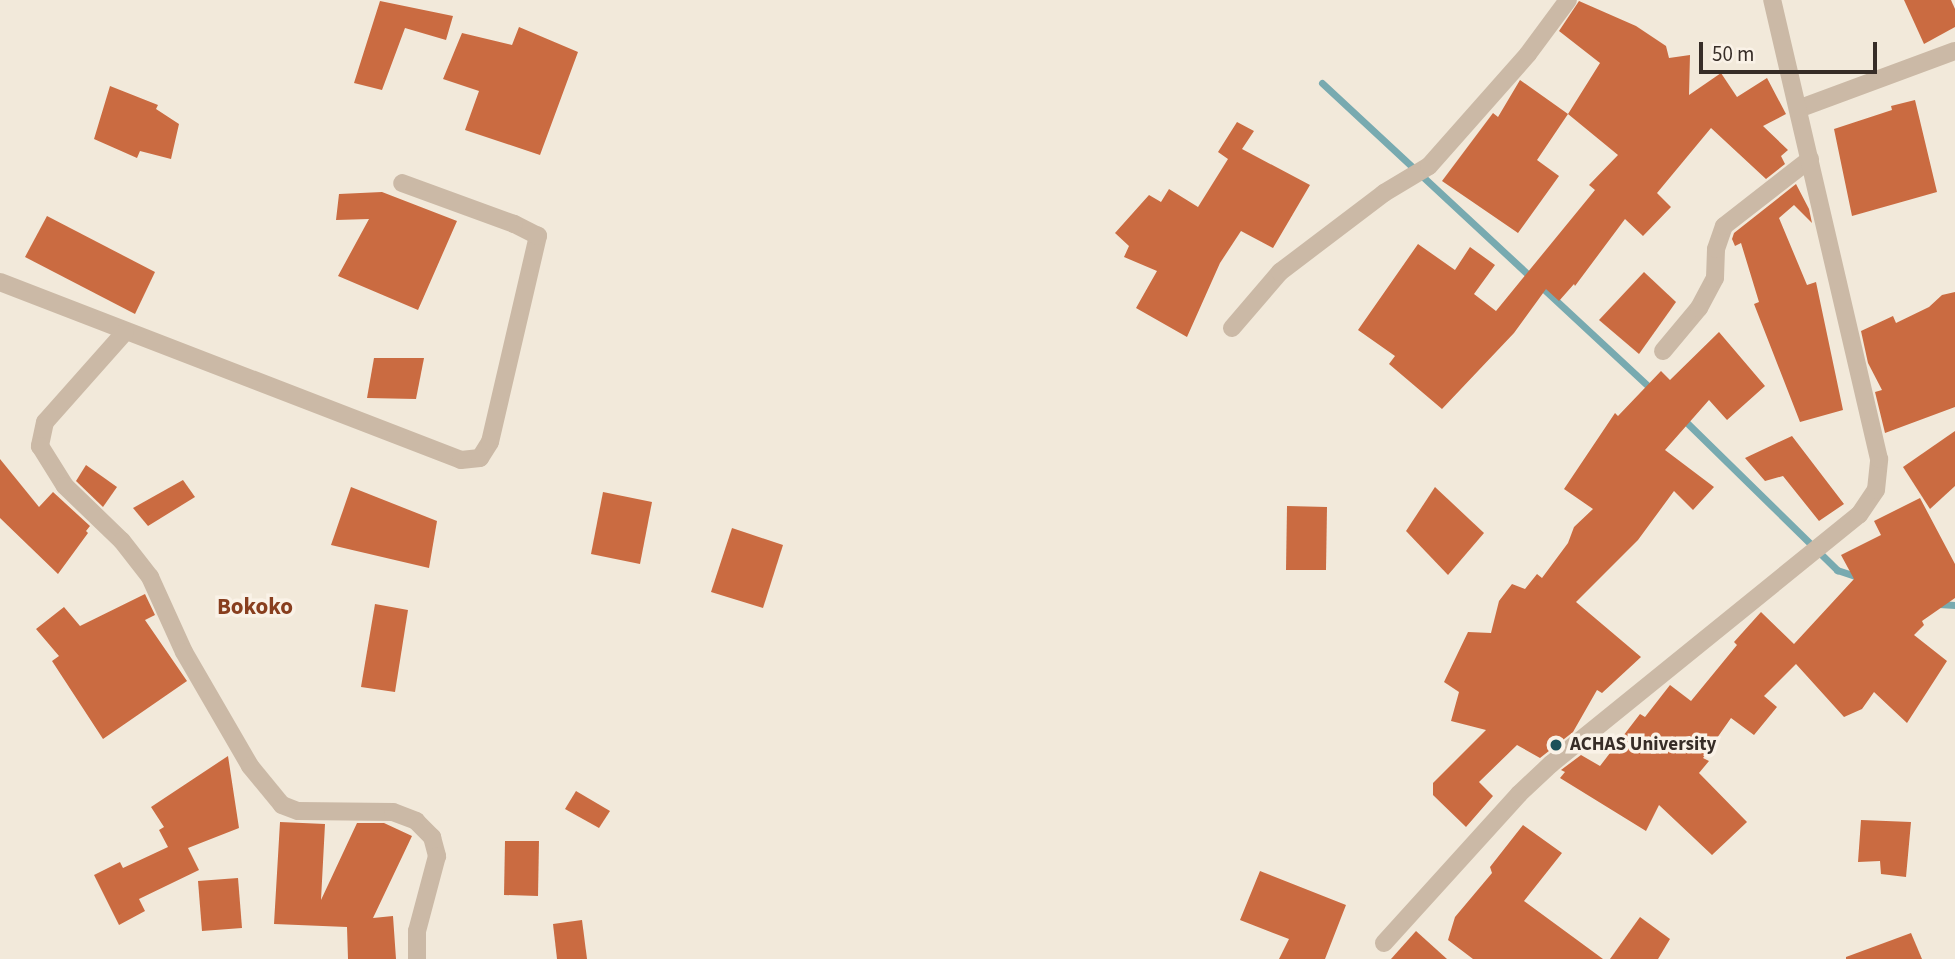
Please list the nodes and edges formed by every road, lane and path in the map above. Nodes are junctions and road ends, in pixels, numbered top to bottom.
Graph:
1 (1569, 0) edge
2 (1772, 0) edge
3 (1955, 51) edge
4 (1798, 109) junction
5 (1810, 159) junction
6 (402, 183) dead end
7 (0, 282) edge
8 (1232, 328) dead end
9 (125, 332) junction
10 (1663, 351) dead end
11 (1384, 943) dead end
12 (417, 959) edge

1 - 8 street
2 - 4 street
3 - 4 street
4 - 5 street
5 - 10 street
5 - 11 street
6 - 9 street
7 - 9 street
9 - 12 street

